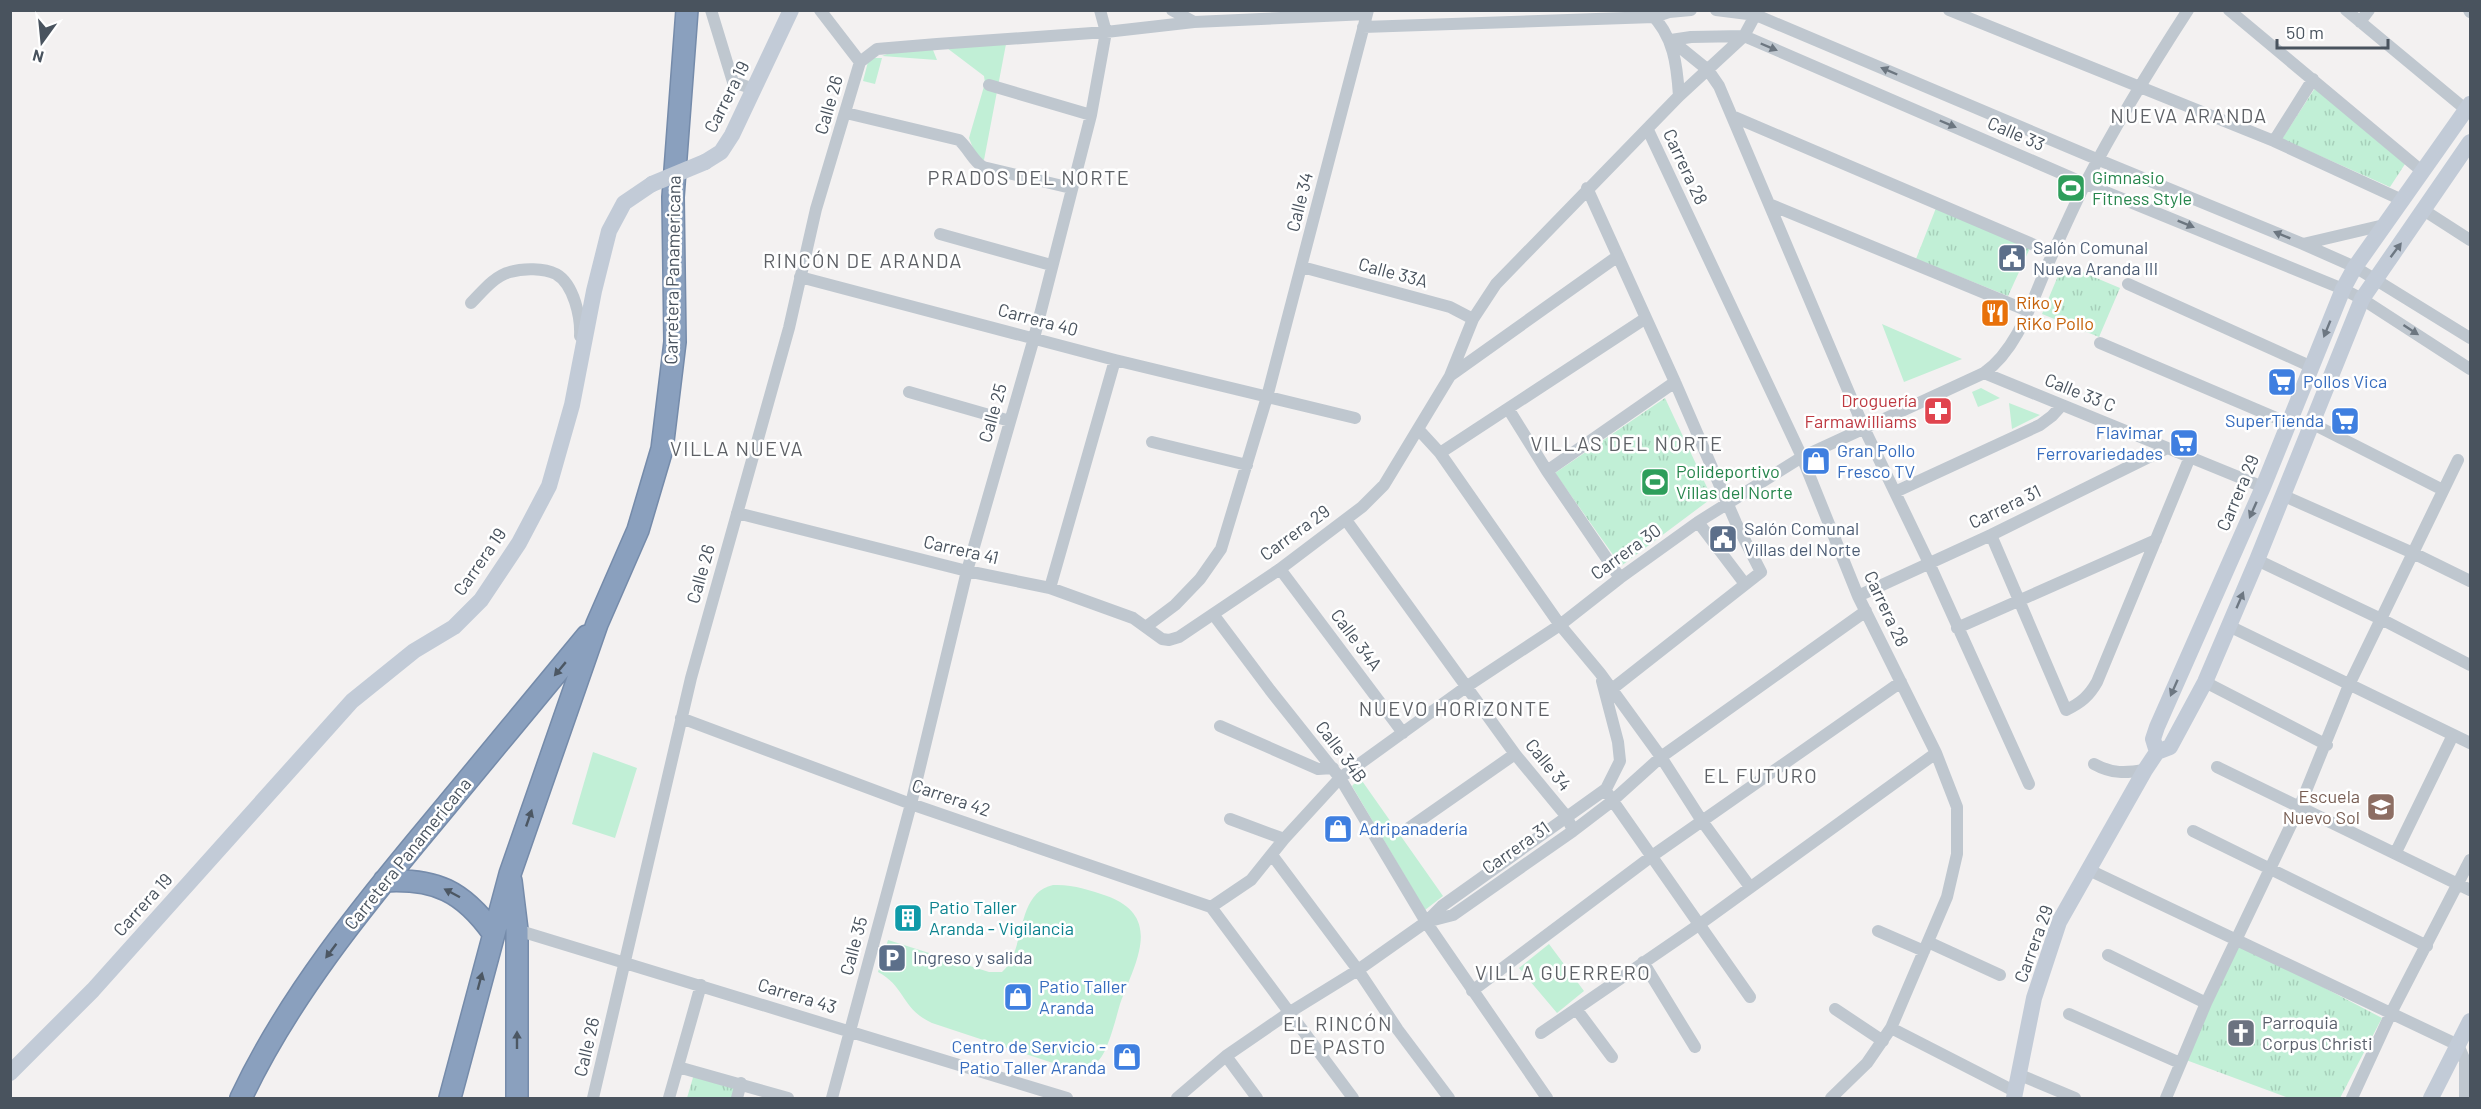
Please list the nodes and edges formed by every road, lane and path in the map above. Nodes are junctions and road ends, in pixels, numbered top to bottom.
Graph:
1 (687, 10) edge
2 (711, 10) edge
3 (791, 10) edge
4 (820, 10) edge
5 (1100, 10) edge
6 (1172, 10) edge
7 (1691, 10) edge
8 (1716, 10) edge
9 (1949, 10) edge
10 (2188, 10) edge
11 (2229, 10) edge
12 (2346, 10) edge
13 (2369, 10) edge
14 (1757, 13) edge
15 (1651, 14) edge
16 (1366, 17) edge
17 (1194, 22) junction
18 (2360, 22) junction
19 (1106, 32) junction
20 (1744, 36) junction
21 (1671, 40) junction
22 (860, 63) junction
23 (1708, 70) junction
24 (2313, 79) junction
25 (989, 85) dead end
26 (2139, 87) junction
27 (754, 89) junction
28 (1679, 96) junction
29 (2469, 109) edge
30 (846, 113) junction
31 (1091, 115) junction
32 (1732, 116) junction
33 (1648, 130) junction
34 (2448, 136) junction
35 (2274, 141) junction
36 (2469, 146) edge
37 (2099, 160) junction
38 (2423, 172) junction
39 (2086, 184) junction
40 (1071, 188) junction
41 (1587, 188) junction
42 (2402, 200) junction
43 (1769, 204) junction
44 (2425, 211) junction
45 (2384, 225) junction
46 (940, 234) dead end
47 (2470, 240) edge
48 (2303, 244) junction
49 (2053, 253) junction
50 (1618, 256) junction
51 (1051, 265) junction
52 (1302, 267) junction
53 (2355, 267) junction
54 (800, 277) junction
55 (2374, 279) junction
56 (2128, 284) dead end
57 (2343, 289) junction
58 (2362, 298) junction
59 (471, 303) dead end
60 (2028, 311) junction
61 (1646, 318) junction
62 (1473, 319) junction
63 (1034, 338) junction
64 (2470, 338) edge
65 (2100, 343) dead end
66 (1115, 360) junction
67 (2312, 367) junction
68 (2470, 369) edge
69 (1984, 373) junction
70 (579, 375) junction
71 (1450, 376) junction
72 (1675, 382) junction
73 (909, 392) dead end
74 (1267, 397) junction
75 (2062, 405) junction
76 (1509, 410) junction
77 (1355, 418) dead end
78 (1010, 421) junction
79 (2288, 423) junction
80 (2311, 423) junction
81 (1864, 428) junction
82 (1418, 429) junction
83 (1152, 442) dead end
84 (2167, 448) junction
85 (1440, 453) junction
86 (1802, 457) junction
87 (2190, 457) junction
88 (2458, 460) dead end
89 (1247, 465) junction
90 (1547, 471) junction
91 (2263, 487) junction
92 (2443, 490) junction
93 (1895, 492) junction
94 (2282, 495) junction
95 (1727, 503) junction
96 (737, 513) junction
97 (1346, 520) junction
98 (1698, 522) junction
99 (1990, 535) junction
100 (2156, 540) junction
101 (2413, 553) junction
102 (2257, 560) junction
103 (1929, 563) junction
104 (1280, 568) junction
105 (967, 571) junction
106 (1620, 578) junction
107 (2470, 581) edge
108 (1745, 584) junction
109 (1050, 588) junction
110 (1858, 596) junction
111 (2018, 601) junction
112 (1866, 611) junction
113 (1213, 614) junction
114 (2381, 619) junction
115 (597, 624) junction
116 (1560, 625) junction
117 (1147, 626) junction
118 (2229, 626) junction
119 (1958, 628) junction
120 (1169, 640) joint
121 (2470, 665) edge
122 (1600, 673) junction
123 (1901, 682) junction
124 (2205, 682) junction
125 (2349, 685) junction
126 (1466, 687) junction
127 (1611, 689) junction
128 (681, 718) junction
129 (1220, 726) dead end
130 (1403, 733) junction
131 (2453, 735) junction
132 (2470, 743) edge
133 (2326, 745) junction
134 (2157, 752) junction
135 (1936, 753) junction
136 (1515, 754) junction
137 (1661, 757) junction
138 (2094, 764) dead end
139 (2217, 767) dead end
140 (2145, 770) junction
141 (1337, 773) junction
142 (2029, 784) dead end
143 (1606, 789) junction
144 (1611, 802) junction
145 (911, 804) junction
146 (2299, 808) junction
147 (1567, 817) junction
148 (1230, 819) dead end
149 (1702, 821) junction
150 (1409, 828) dead end
151 (1573, 831) junction
152 (2193, 831) dead end
153 (1284, 839) junction
154 (2396, 852) junction
155 (1272, 855) junction
156 (1652, 856) junction
157 (2470, 860) edge
158 (2269, 869) junction
159 (2089, 870) junction
160 (510, 874) junction
161 (384, 881) junction
162 (2457, 884) junction
163 (1750, 887) junction
164 (2470, 890) edge
165 (1211, 907) junction
166 (1426, 922) junction
167 (1700, 924) junction
168 (517, 930) junction
169 (1878, 931) dead end
170 (493, 933) junction
171 (2236, 940) junction
172 (2427, 946) junction
173 (1926, 947) junction
174 (2108, 955) dead end
175 (625, 962) junction
176 (1643, 962) junction
177 (1358, 970) junction
178 (2000, 975) dead end
179 (700, 985) junction
180 (1472, 991) junction
181 (1750, 997) dead end
182 (2206, 1003) junction
183 (1835, 1009) dead end
184 (1577, 1010) junction
185 (1290, 1012) junction
186 (2391, 1013) junction
187 (2069, 1014) dead end
188 (2470, 1021) edge
189 (1891, 1028) junction
190 (850, 1031) junction
191 (1541, 1033) dead end
192 (1883, 1041) junction
193 (2458, 1045) junction
194 (1695, 1047) dead end
195 (1226, 1056) junction
196 (1612, 1057) dead end
197 (2180, 1063) junction
198 (678, 1067) junction
199 (10, 1073) edge
200 (2020, 1075) junction
201 (741, 1083) junction
202 (2015, 1095) edge
203 (241, 1098) edge
204 (450, 1098) edge
205 (517, 1098) edge
206 (593, 1098) edge
207 (669, 1098) edge
208 (737, 1098) edge
209 (788, 1098) edge
210 (832, 1098) edge
211 (1066, 1098) edge
212 (1177, 1098) edge
213 (1257, 1098) edge
214 (1353, 1098) edge
215 (1449, 1098) edge
216 (1547, 1098) edge
217 (1831, 1098) edge
218 (2075, 1098) edge
219 (2166, 1098) edge
220 (2352, 1098) edge
221 (2431, 1098) edge
222 (2465, 1098) edge

1 - 115 highway, Carretera Panamericana
2 - 27 street
3 - 27 street, Carrera 19
4 - 22 street
5 - 19 street
6 - 17 street
7 - 15 street
8 - 14 street, Calle 33
9 - 26 street
10 - 26 street, Carrera 30
11 - 24 street
12 - 18 street
13 - 18 street
14 - 20 street
37 -> 14 street, Calle 33
15 - 16 street
15 - 21 street
16 - 17 street
16 - 52 street, Calle 34
17 - 19 street
18 - 29 street
19 - 22 street
19 - 31 street, Calle 25
20 - 21 street, Calle 33
20 - 23 street
20 -> 39 street, Calle 33
21 - 23 street
21 - 28 street
22 - 30 street, Calle 26
23 - 28 street
23 - 32 street
24 - 35 street
24 - 38 street
25 - 31 street
26 - 35 street
26 - 37 street, Carrera 30
27 - 70 street, Carrera 19, bridge
28 - 33 street
29 - 34 street, Carrera 29
30 - 40 street
30 - 54 street, Calle 26
31 - 40 street, Calle 25
32 - 43 street
32 - 49 street
33 - 41 street
33 - 86 street, Carrera 28
34 - 36 street
34 - 38 street, Carrera 29
35 - 42 street
36 - 44 street, Carrera 29
37 - 39 street, Carrera 30
48 -> 37 street, Calle 33
38 - 42 street, Carrera 29
39 - 49 street, Carrera 30
39 -> 57 street, Calle 33
40 - 51 street, Calle 25
41 - 50 street
41 - 62 street
42 - 45 street, Carrera 29
43 - 60 street
43 - 81 street
44 - 47 street
55 -> 44 street, Carrera 29
45 - 48 street
45 - 53 street, Carrera 29
46 - 51 street
48 - 53 street, Calle 33
49 - 60 street, Carrera 30
50 - 61 street
50 - 71 street
51 - 63 street, Calle 25
52 - 62 street, Calle 33A
52 - 74 street, Calle 34
53 - 55 street, Calle 33
53 - 57 street, Carrera 29
54 - 63 street, Carrera 40
54 - 96 street, Calle 26
55 - 58 street, Carrera 29
55 - 64 street, Calle 33
56 - 67 street
57 - 58 street, Calle 33
57 -> 67 street, Carrera 29
58 -> 68 street, Calle 33
58 - 80 street, Carrera 29
59 - 70 street
60 - 69 street, Carrera 30
61 - 72 street
61 - 76 street
62 - 71 street
63 - 66 street, Carrera 40
63 - 78 street, Calle 25
65 - 79 street
66 - 74 street, Carrera 40
66 - 109 street
67 - 79 street, Carrera 29
69 - 75 street, Calle 33 C
69 - 81 street, Carrera 30
70 - 199 street, Carrera 19
71 - 82 street, Carrera 29
72 - 90 street
72 - 95 street
73 - 78 street
74 - 77 street
74 - 89 street, Calle 34
75 - 84 street, Calle 33 C
75 - 93 street
76 - 85 street
76 - 90 street
78 - 105 street, Calle 25
79 - 91 street, Carrera 29
80 - 92 street
80 - 94 street, Carrera 29
81 - 86 street, Carrera 30
81 - 93 street
82 - 85 street
82 - 97 street, Carrera 29
83 - 89 street
84 - 87 street, Calle 33 C
84 - 99 street, Carrera 31
85 - 116 street
86 - 95 street, Carrera 30
86 - 110 street, Carrera 28
87 - 91 street, Calle 33 C
87 - 100 street
88 - 92 street
89 - 117 street, Calle 34
90 - 106 street
91 -> 134 street, Carrera 29
92 - 101 street
93 - 103 street
94 - 101 street
94 - 102 street, Carrera 29
95 - 98 street, Carrera 30
95 - 108 street
96 - 105 street, Carrera 41
96 - 128 street, Calle 26
97 - 104 street, Carrera 29
97 - 126 street, Calle 34
98 - 106 street, Carrera 30
98 - 108 street
99 - 103 street, Carrera 31
99 - 111 street
100 - 111 street
100 - 111 street
101 - 107 street
101 - 114 street
102 - 114 street
118 -> 102 street, Carrera 29
103 - 110 street, Carrera 31
103 - 119 street
104 - 113 street, Carrera 29
104 - 130 street, Calle 34A
105 - 109 street, Carrera 41
105 - 145 street, Calle 25
106 - 116 street, Carrera 30
108 - 127 street
109 - 117 street, Carrera 41
110 - 112 street, Carrera 28
111 - 119 street
112 - 123 street, Carrera 28
112 - 137 street, Carrera 31
113 - 120 street, Carrera 29
113 - 141 street, Calle 34B
114 - 121 street
114 - 125 street
160 -> 115 highway, Carretera Panamericana
115 -> 161 highway, Carretera Panamericana
116 - 122 street
116 - 126 street, Carrera 30
117 - 120 street, Carrera 41
118 - 124 street, Carrera 29
118 - 125 street
119 - 142 street
122 - 127 street
122 - 143 street
123 - 135 street, Carrera 28
123 - 149 street
124 - 133 street
124 - 134 street, Carrera 29
125 - 131 street
125 - 133 street
126 - 130 street, Carrera 30
126 - 136 street, Calle 34
127 - 137 street
128 - 145 street, Carrera 42
128 - 175 street, Calle 26
129 - 141 street
130 - 141 street, Carrera 30
131 - 132 street
131 - 154 street
133 - 146 street
134 - 140 street, Carrera 29
135 - 163 street
135 - 173 street, Carrera 28
136 - 147 street, Calle 34
136 - 150 street
137 - 144 street, Carrera 31
137 - 149 street
138 - 140 street
139 - 146 street
140 - 159 street, Carrera 29
141 - 153 street, Carrera 30
141 - 166 street, Calle 34B
143 - 144 street
143 - 147 street
144 - 151 street, Carrera 31
144 - 156 street
145 - 165 street, Carrera 42
145 - 190 street, Calle 35
146 - 154 street
146 - 158 street
147 - 151 street, Calle 34
147 - 166 street
148 - 153 street
149 - 156 street
149 - 163 street
151 - 166 street, Carrera 31
152 - 158 street
153 - 155 street, Carrera 30
154 - 162 street
155 - 165 street, Carrera 30
155 - 177 street
156 - 167 street
156 - 180 street
157 - 162 street
158 - 171 street
158 - 172 street
159 - 171 street
159 - 200 street, Carrera 29
160 - 168 highway
160 - 170 highway, Carretera Panamericana
170 -> 161 highway
161 -> 203 highway, Carretera Panamericana
162 - 164 street
162 - 172 street
163 - 167 street
165 - 185 street
166 - 177 street, Carrera 31
166 - 180 street, Calle 34B
167 - 176 street
167 - 181 street
168 - 175 street, Carrera 43
205 -> 168 highway
169 - 173 street
204 -> 170 highway, Carretera Panamericana
171 - 182 street
171 - 186 street
172 - 186 street
173 - 178 street
173 - 189 street, Carrera 28
174 - 182 street
175 - 179 street, Carrera 43
175 - 206 street, Calle 26
176 - 184 street
176 - 194 street
177 - 185 street, Carrera 31
177 - 215 street
179 - 190 street, Carrera 43
179 - 198 street
180 - 216 street, Calle 34B
182 - 197 street
183 - 192 street
184 - 191 street
184 - 196 street
185 - 195 street, Carrera 31
185 - 214 street
186 - 193 street
186 - 220 street
187 - 197 street
188 - 193 street
189 - 192 street, Carrera 28
189 - 202 street
190 - 210 street, Calle 35
190 - 211 street, Carrera 43
192 - 217 street, Carrera 28
193 - 221 street
193 - 222 street
195 - 212 street, Carrera 31
195 - 213 street
197 - 219 street
198 - 201 street
198 - 207 street
200 - 202 street, Carrera 29
200 - 218 street
201 - 208 street
201 - 209 street

